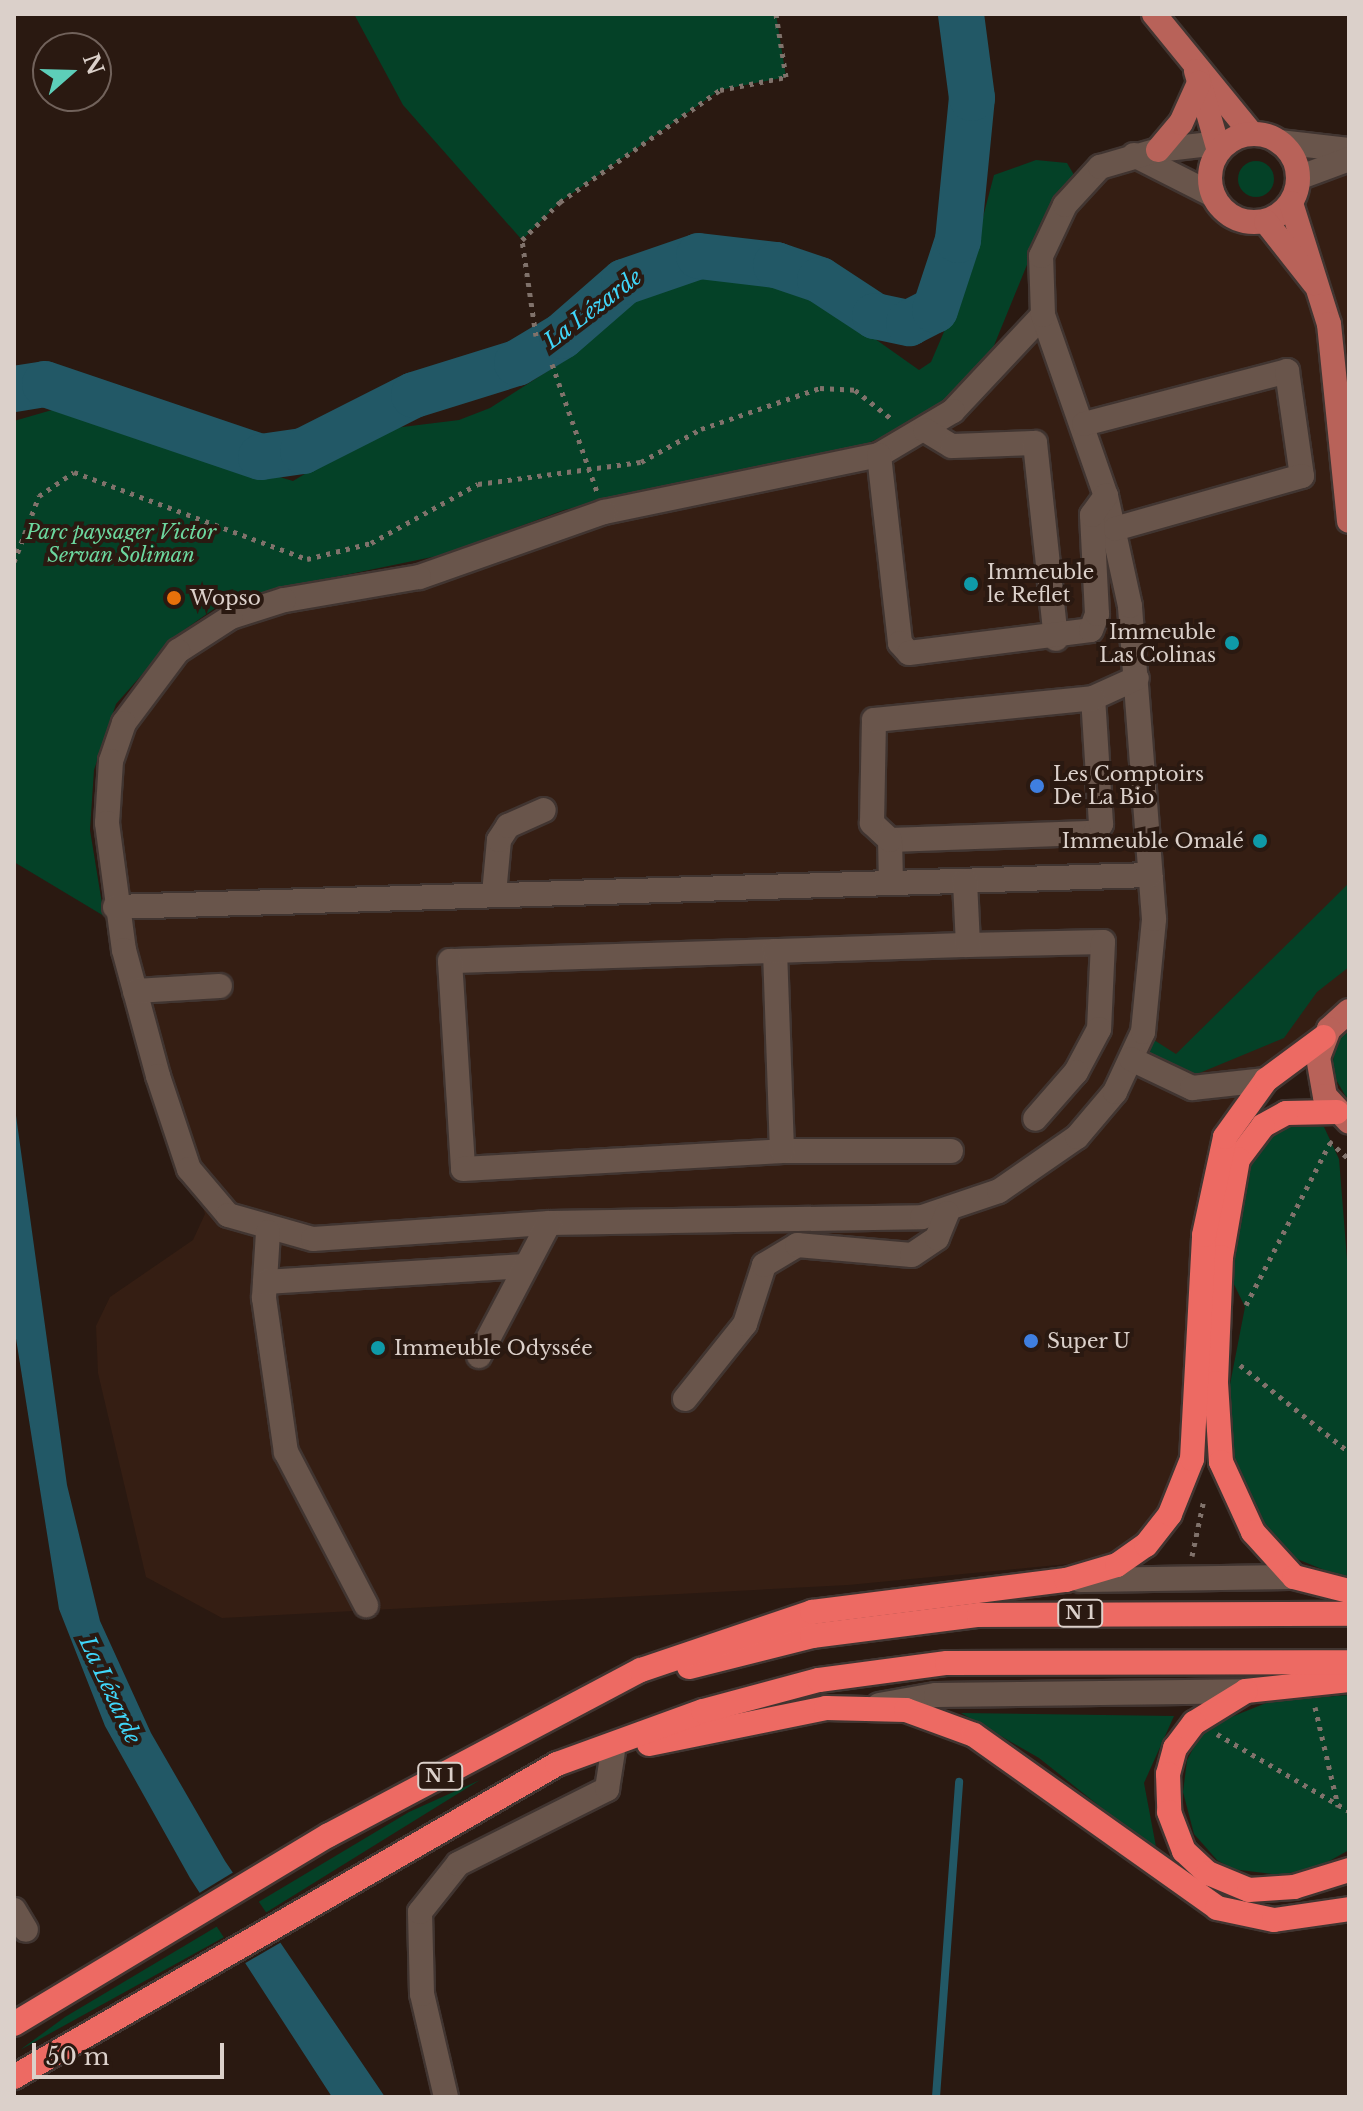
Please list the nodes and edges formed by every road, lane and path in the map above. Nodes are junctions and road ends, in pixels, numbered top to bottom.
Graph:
1 (776, 14) edge
2 (1154, 14) edge
3 (1196, 72) junction
4 (1252, 134) junction
5 (1279, 142) junction
6 (1221, 146) junction
7 (1349, 150) edge
8 (1146, 153) junction
9 (1349, 159) edge
10 (1298, 178) junction
11 (1213, 195) junction
12 (1291, 203) junction
13 (1266, 222) junction
14 (1321, 293) junction
15 (1043, 315) junction
16 (536, 336) dead end
17 (552, 364) dead end
18 (1084, 424) junction
19 (916, 435) junction
20 (879, 455) junction
21 (590, 473) junction
22 (1106, 496) junction
23 (604, 512) junction
24 (1349, 521) edge
25 (1115, 529) junction
26 (14, 562) edge
27 (1056, 639) junction
28 (1137, 678) junction
29 (1093, 698) junction
30 (544, 810) dead end
31 (890, 840) junction
32 (1151, 875) junction
33 (965, 881) junction
34 (891, 883) junction
35 (494, 894) junction
36 (115, 907) junction
37 (968, 945) junction
38 (775, 951) junction
39 (220, 986) dead end
40 (135, 991) junction
41 (1349, 1011) edge
42 (1324, 1037) junction
43 (1131, 1059) junction
44 (1266, 1080) junction
45 (1343, 1117) edge
46 (1035, 1119) dead end
47 (1330, 1143) dead end
48 (782, 1151) junction
49 (951, 1151) dead end
50 (947, 1213) junction
51 (549, 1223) junction
52 (268, 1232) junction
53 (526, 1266) junction
54 (265, 1282) junction
55 (1243, 1318) dead end
56 (1240, 1354) dead end
57 (479, 1356) dead end
58 (1239, 1364) junction
59 (1238, 1379) dead end
60 (685, 1399) dead end
61 (1349, 1452) edge
62 (1221, 1462) junction
63 (1294, 1577) junction
64 (1186, 1578) junction
65 (1066, 1580) junction
66 (1349, 1591) edge
67 (366, 1605) dead end
68 (1349, 1614) edge
69 (1349, 1662) edge
70 (1349, 1680) edge
71 (1246, 1691) junction
72 (872, 1706) junction
73 (1315, 1707) dead end
74 (551, 1716) junction
75 (1194, 1723) junction
76 (613, 1752) junction
77 (557, 1764) junction
78 (1338, 1806) junction
79 (1349, 1811) edge
80 (1349, 1870) edge
81 (1349, 1909) edge
82 (14, 2022) edge
83 (14, 2077) edge
84 (446, 2097) edge

1 - 16 path
2 - 3 main road
3 - 4 main road
3 - 6 main road
3 - 8 main road
4 - 5 main road
4 - 6 main road
5 - 7 street
5 - 10 main road
6 - 8 street
6 - 11 main road
8 - 11 street
8 - 15 street
9 - 10 street
10 - 12 main road
11 - 13 main road
12 - 13 main road
12 - 14 main road
13 - 14 main road
14 - 24 main road
15 - 18 street
15 - 19 street
17 - 21 path
18 - 22 street
18 - 25 street
19 - 20 street
19 - 21 path
19 - 27 street
20 - 23 street
20 - 27 street
21 - 23 path
21 - 26 path
22 - 25 street
22 - 27 street
23 - 36 street
25 - 28 street
28 - 29 street
28 - 32 street
29 - 31 street
29 - 31 street
30 - 35 street
31 - 34 street
32 - 33 street
32 - 43 street
33 - 34 street
33 - 37 street
34 - 35 street
35 - 36 street
36 - 40 street
37 - 38 street
37 - 46 street
38 - 48 street
38 - 48 street
39 - 40 street
40 - 52 street
41 - 42 main road
42 - 44 highway
42 - 45 main road
43 - 44 street
43 - 50 street
44 - 65 highway
45 - 62 highway
47 - 55 path
48 - 49 street
50 - 51 street
50 - 60 street
51 - 52 street
51 - 53 street
52 - 54 street
53 - 54 street
53 - 57 street
54 - 67 street
56 - 58 path
58 - 59 path
58 - 61 path
62 - 63 highway
62 - 64 path
63 - 64 street
63 - 66 highway
64 - 65 street
65 - 74 highway
68 - 74 highway, N 1
69 - 77 highway, N 1
70 - 71 highway
71 - 72 street
71 - 75 highway
72 - 76 highway
72 - 81 highway
73 - 78 path
74 - 82 highway, N 1
75 - 78 path
75 - 80 highway
76 - 77 highway
76 - 84 street
77 - 83 highway, N 1
78 - 79 path

